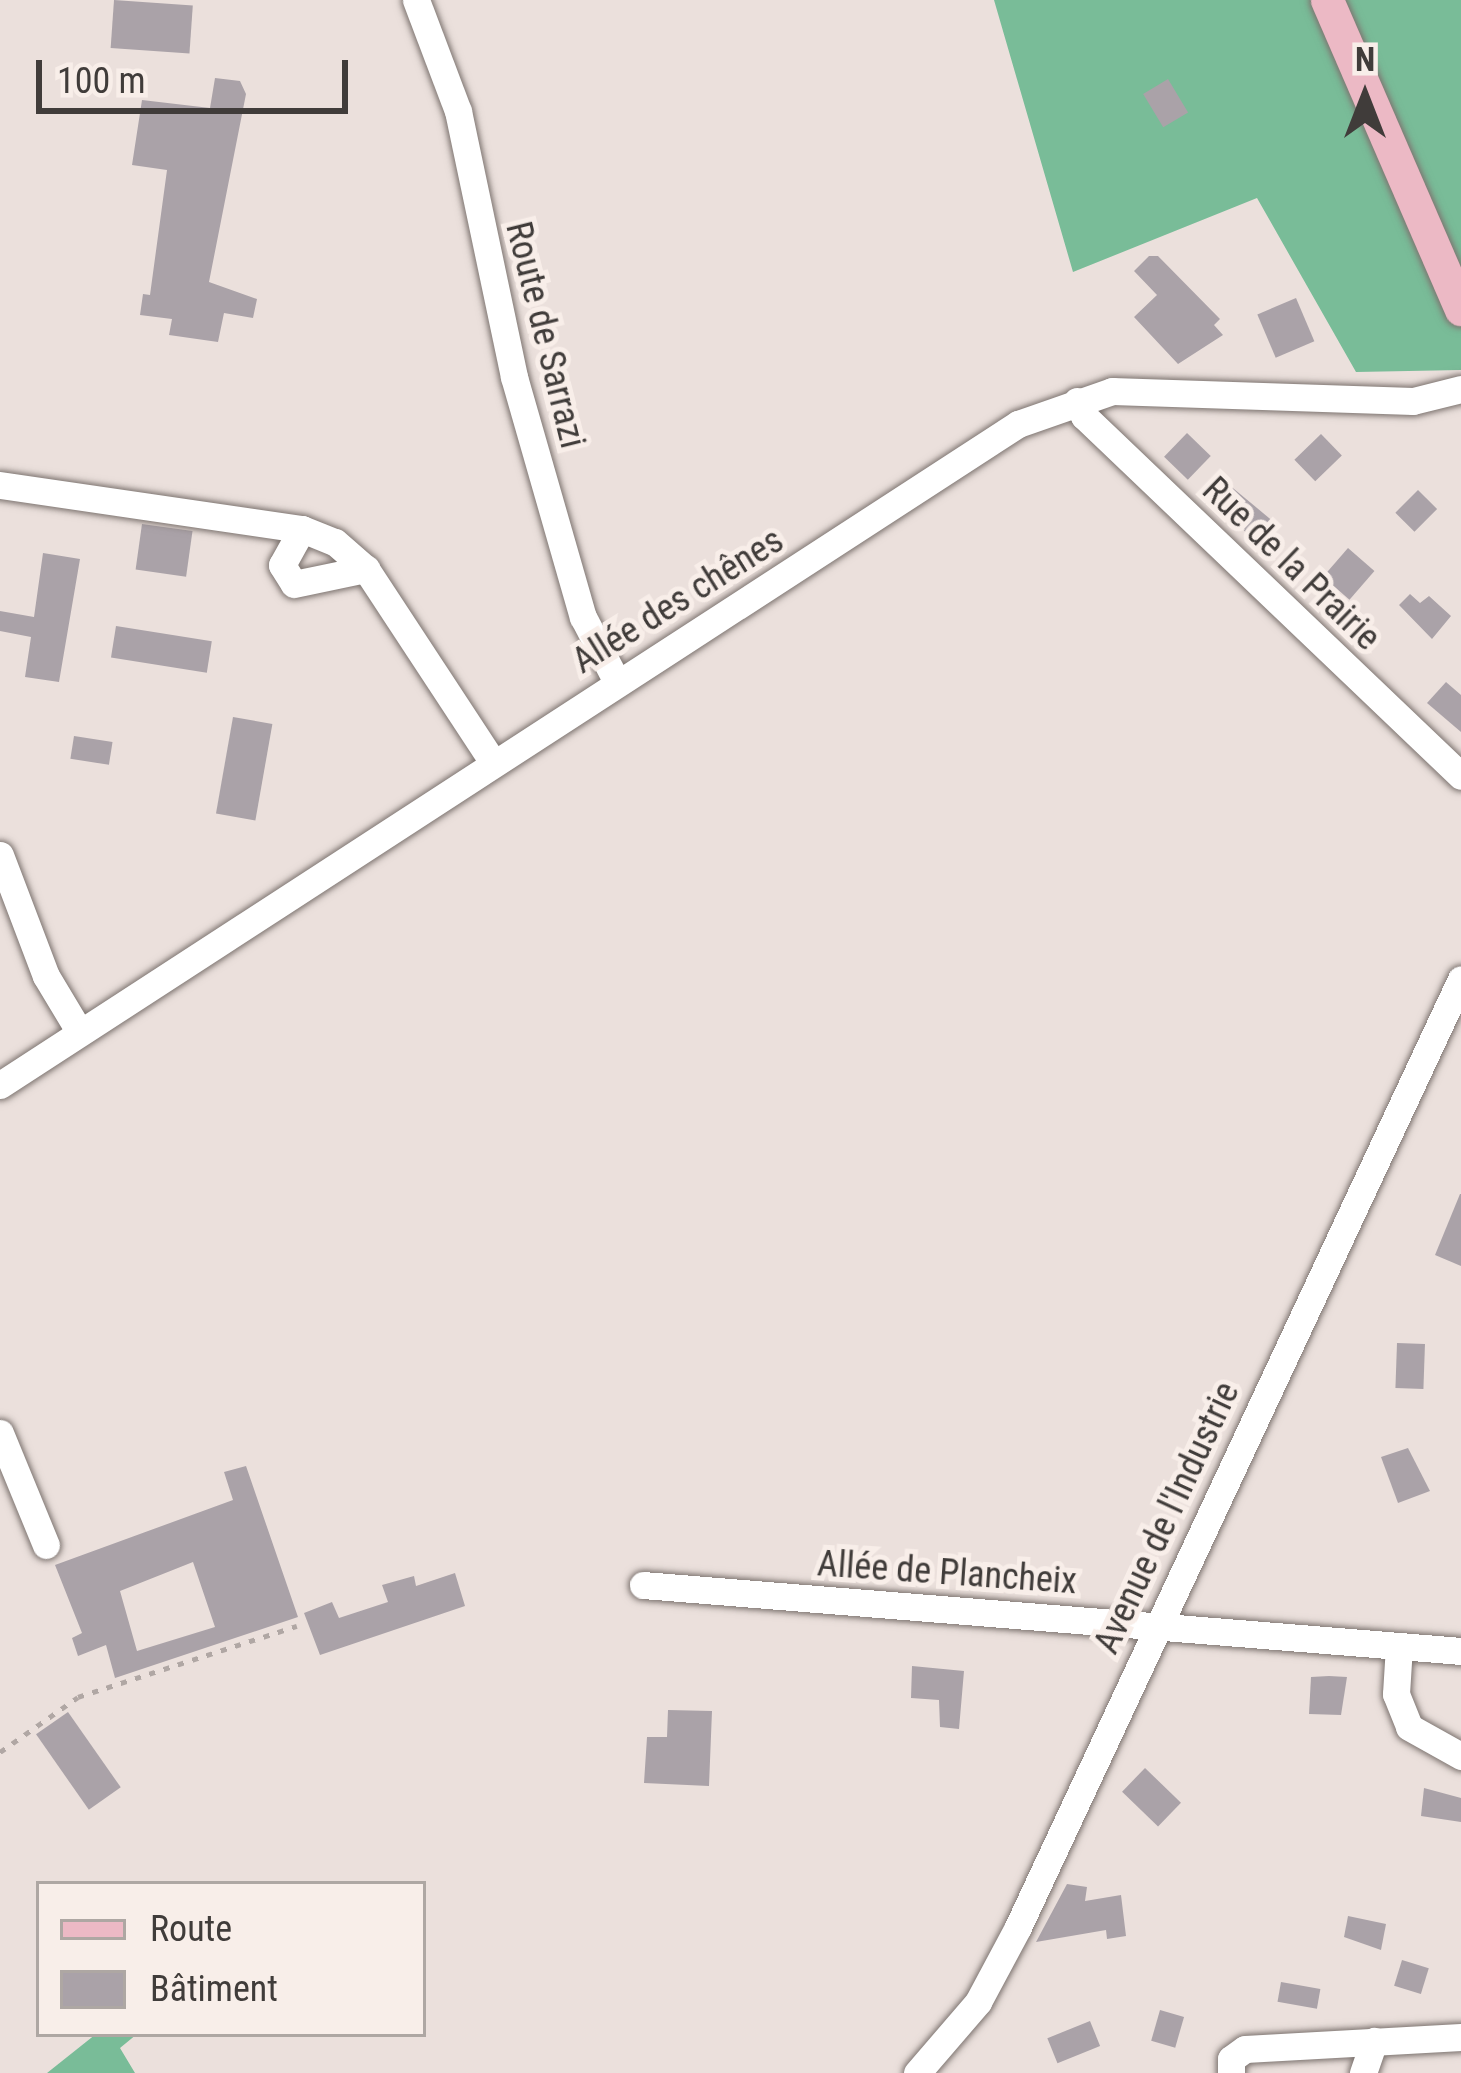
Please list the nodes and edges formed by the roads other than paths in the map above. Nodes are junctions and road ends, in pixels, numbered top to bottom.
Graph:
1 (416, 0) edge
2 (1327, 0) edge
3 (1461, 309) edge
4 (1461, 389) edge
5 (1077, 401) junction
6 (0, 485) edge
7 (302, 530) junction
8 (366, 569) junction
9 (617, 682) junction
10 (493, 762) junction
11 (1461, 776) edge
12 (0, 855) edge
13 (1461, 979) edge
14 (79, 1031) junction
15 (0, 1085) edge
16 (0, 1432) edge
17 (46, 1545) dead end
18 (643, 1585) dead end
19 (1157, 1626) junction
20 (1399, 1646) junction
21 (1461, 1651) edge
22 (1461, 1756) edge
23 (1461, 2038) edge
24 (1374, 2041) junction
25 (916, 2073) edge
26 (1231, 2073) edge
27 (1363, 2073) edge

1 - 9 street, Route de Sarrazi
2 - 3 main road
4 - 5 street, Allée des chênes
5 - 9 street, Allée des chênes
5 - 11 street, Rue de la Prairie
6 - 7 street
7 - 8 street
7 - 8 street
8 - 10 street
9 - 10 street, Allée des chênes
10 - 14 street, Allée des chênes
12 - 14 street
13 - 19 street, Avenue de l'Industrie
14 - 15 street, Allée des chênes
16 - 17 street
18 - 19 street, Allée de Plancheix
19 - 20 street, Allée de Plancheix
19 - 25 street, Avenue de l'Industrie
20 - 21 street, Allée de Plancheix
20 - 22 street
23 - 24 street
24 - 26 street
24 - 27 street

